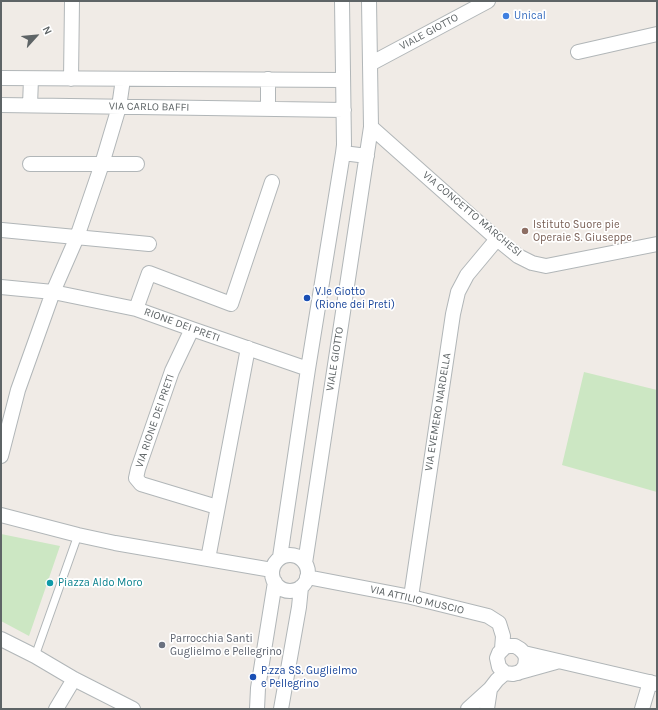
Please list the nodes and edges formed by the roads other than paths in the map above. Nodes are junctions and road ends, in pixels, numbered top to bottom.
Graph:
1 (72, 1) edge
2 (342, 1) edge
3 (369, 1) edge
4 (488, 1) edge
5 (657, 34) edge
6 (578, 52) dead end
7 (370, 64) junction
8 (1, 78) edge
9 (31, 78) junction
10 (71, 79) junction
11 (123, 79) junction
12 (268, 79) junction
13 (343, 80) junction
14 (1, 105) edge
15 (30, 105) junction
16 (119, 107) junction
17 (268, 109) junction
18 (344, 110) junction
19 (371, 127) junction
20 (344, 153) junction
21 (367, 156) junction
22 (30, 164) dead end
23 (102, 164) junction
24 (137, 164) dead end
25 (272, 182) dead end
26 (2, 230) dead end
27 (77, 237) junction
28 (497, 239) junction
29 (149, 244) dead end
30 (657, 244) edge
31 (1, 287) edge
32 (53, 292) junction
33 (136, 308) junction
34 (192, 329) junction
35 (248, 348) junction
36 (308, 369) junction
37 (1, 456) edge
38 (217, 507) junction
39 (1, 515) edge
40 (78, 535) junction
41 (280, 557) junction
42 (208, 559) junction
43 (305, 563) junction
44 (274, 576) junction
45 (304, 582) junction
46 (411, 597) junction
47 (1, 638) edge
48 (502, 650) junction
49 (524, 654) junction
50 (35, 656) junction
51 (558, 662) junction
52 (512, 673) junction
53 (74, 679) junction
54 (653, 683) edge
55 (490, 689) junction
56 (56, 709) edge
57 (133, 709) edge
58 (256, 709) edge
59 (281, 709) edge
60 (468, 709) edge
61 (487, 709) edge
62 (642, 709) edge

1 - 10 street
2 - 13 street
3 - 7 street, VIALE GIOTTO
4 - 7 street, VIALE GIOTTO
5 - 6 street
7 - 19 street, VIALE GIOTTO
8 - 9 street
9 - 10 street
9 - 15 street
10 - 11 street
11 - 12 street
11 - 16 street
12 - 13 street
12 - 17 street
13 - 18 street
14 - 15 street, VIA CARLO BAFFI
15 - 16 street, VIA CARLO BAFFI
16 - 17 street, VIA CARLO BAFFI
16 - 23 street
17 - 18 street, VIA CARLO BAFFI
18 - 20 street
19 - 21 street, VIALE GIOTTO
19 - 28 street, VIA CONCETTO MARCHESI
20 - 21 street
20 - 36 street
21 - 43 street, VIALE GIOTTO
22 - 23 street
23 - 24 street
23 - 27 street
25 - 33 street
26 - 27 street
27 - 29 street
27 - 32 street
28 - 30 street, VIA CONCETTO MARCHESI
28 - 46 street, VIA EVEMERO NARDELLA
31 - 32 street, RIONE DEI PRETI
32 - 33 street, RIONE DEI PRETI
32 - 37 street
33 - 34 street, RIONE DEI PRETI
34 - 35 street, RIONE DEI PRETI
34 - 38 street, VIA RIONE DEI PRETI
35 - 36 street, RIONE DEI PRETI
35 - 38 street
36 - 41 street
38 - 42 street
39 - 40 street
40 - 42 street
40 - 50 lane
41 - 43 street
41 - 44 street
42 - 44 street
43 - 45 street
44 - 45 street
44 - 58 street
45 - 46 street, VIA ATTILIO MUSCIO
45 - 59 street
46 - 48 street, VIA ATTILIO MUSCIO
47 - 50 street
48 - 49 street
48 - 52 street
49 - 51 street
49 - 52 street
50 - 53 street
51 - 52 street
51 - 54 street
52 - 55 street
53 - 56 street
53 - 57 street
54 - 62 street
55 - 60 street
55 - 61 street

